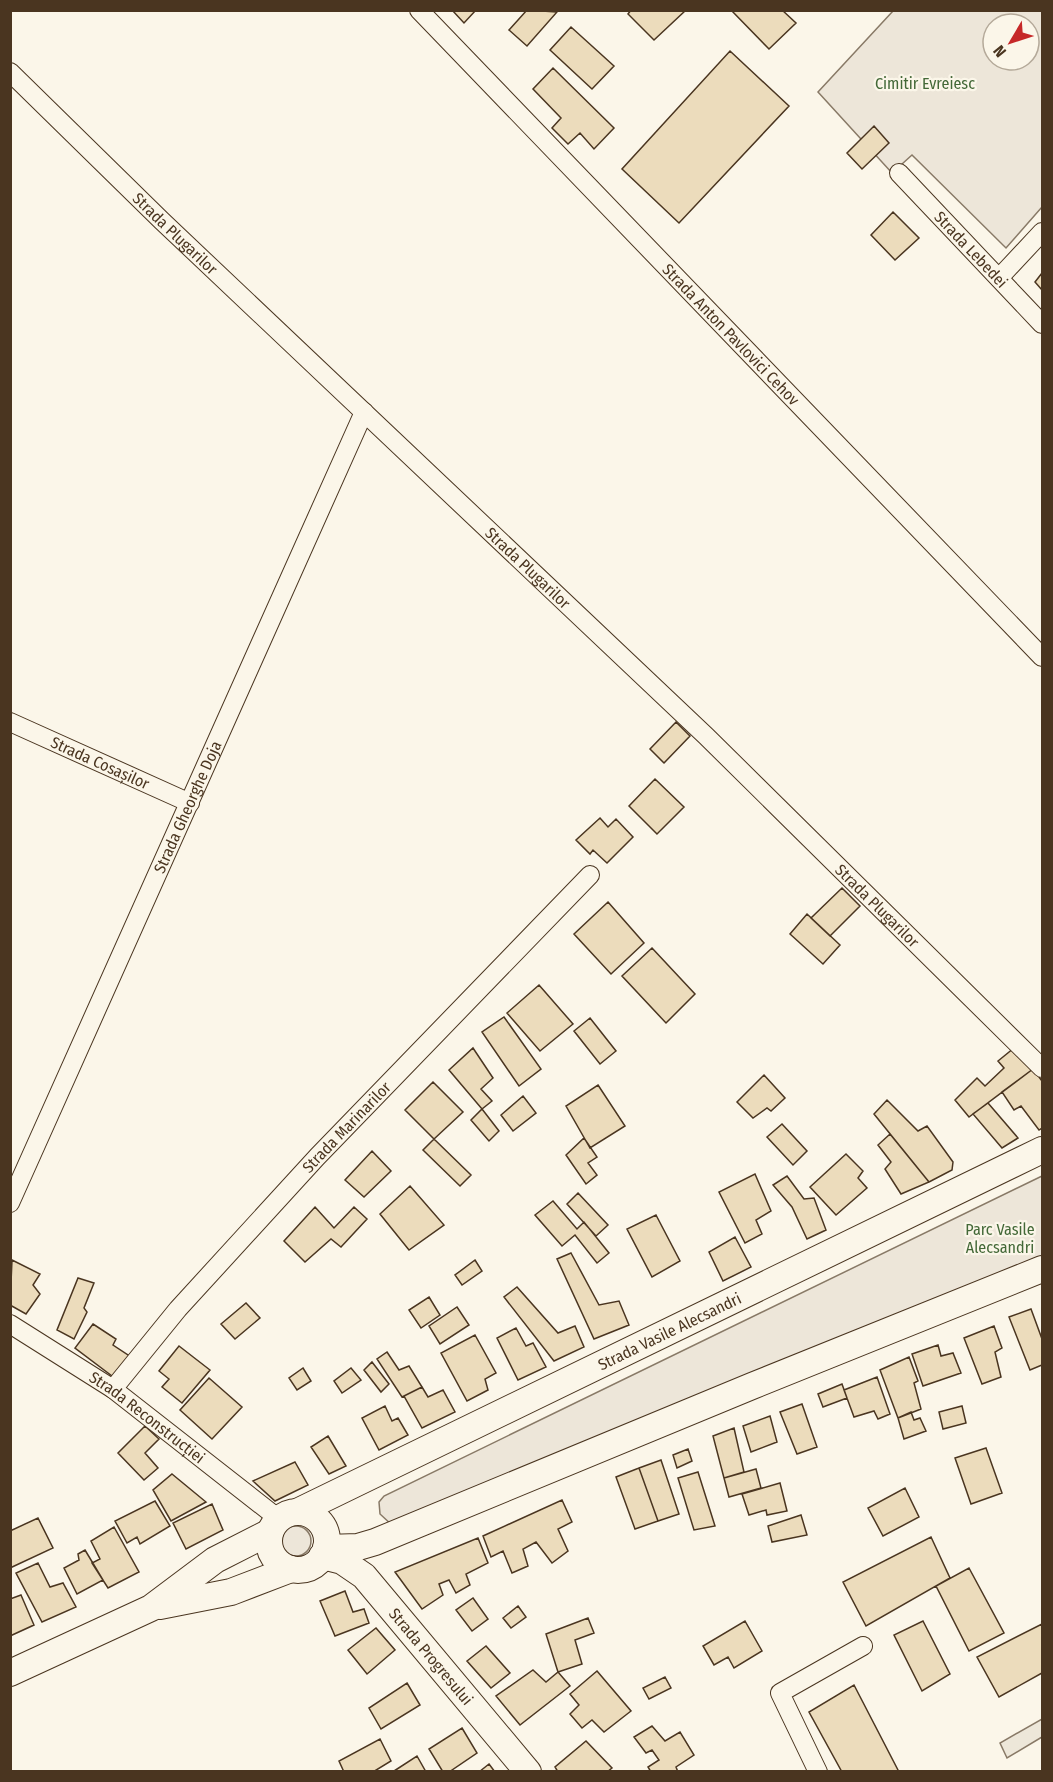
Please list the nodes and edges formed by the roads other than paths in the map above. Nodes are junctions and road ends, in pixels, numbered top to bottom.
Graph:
1 (419, 10) edge
2 (10, 72) edge
3 (899, 173) dead end
4 (1042, 232) edge
5 (999, 278) junction
6 (1042, 324) edge
7 (364, 412) junction
8 (1042, 657) edge
9 (10, 722) edge
10 (190, 803) junction
11 (590, 875) dead end
12 (1042, 1068) edge
13 (1042, 1150) edge
14 (10, 1203) edge
15 (1042, 1269) edge
16 (10, 1324) edge
17 (113, 1389) junction
18 (282, 1521) junction
19 (324, 1552) junction
20 (291, 1569) junction
21 (151, 1608) junction
22 (863, 1646) dead end
23 (10, 1673) edge
24 (528, 1772) edge
25 (818, 1772) edge

1 - 8 street, Strada Anton Pavlovici Cehov
2 - 7 street, Strada Plugarilor
3 - 5 street, Strada Lebedei
4 - 5 street
5 - 6 street, Strada Lebedei
7 - 10 street, Strada Gheorghe Doja
7 - 12 street, Strada Plugarilor
9 - 10 street, Strada Cosașilor
10 - 14 street, Strada Gheorghe Doja
11 - 17 street, Strada Marinarilor
13 - 18 street, Strada Vasile Alecsandri
15 - 19 street
16 - 17 street, Strada Reconstrucției
17 - 18 street, Strada Reconstrucției
18 - 19 street
18 - 20 street
18 - 21 street, Strada Vasile Alecsandri
19 - 20 street
19 - 24 street, Strada Progresului
20 - 21 street, Strada Vasile Alecsandri
21 - 23 street, Strada Vasile Alecsandri
22 - 25 street

